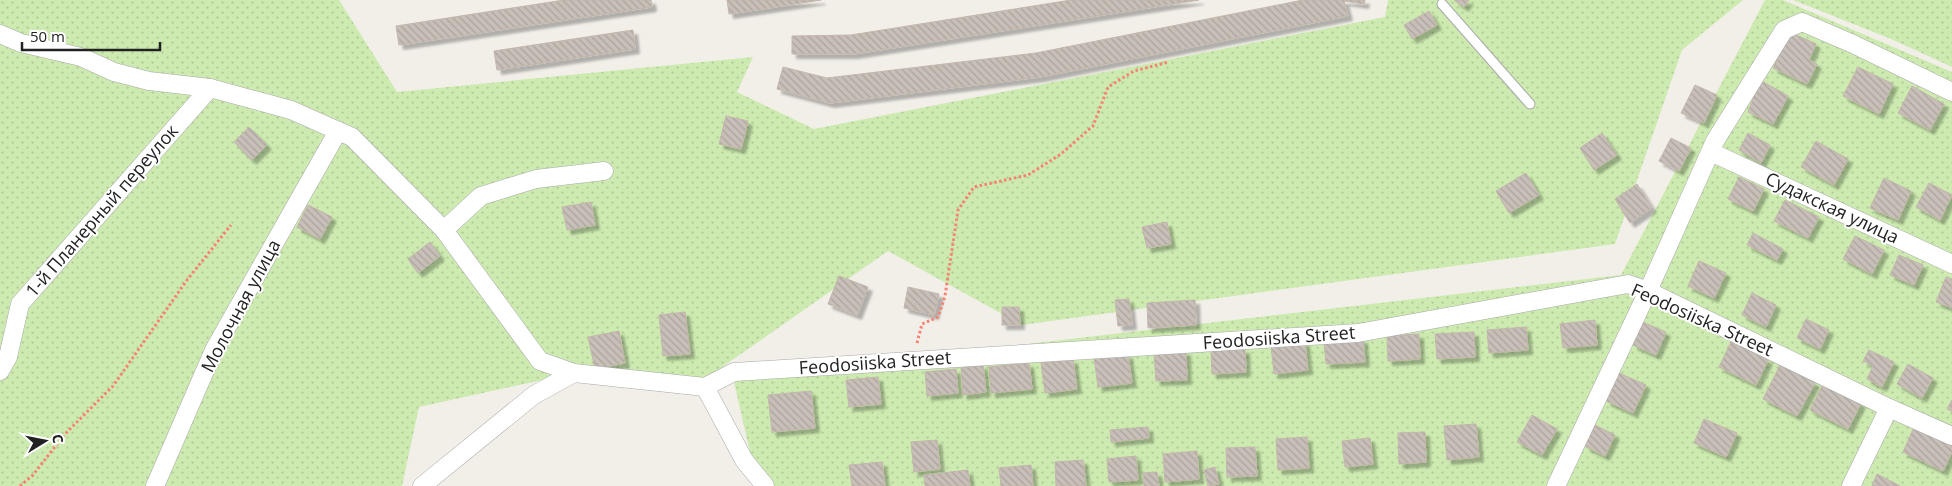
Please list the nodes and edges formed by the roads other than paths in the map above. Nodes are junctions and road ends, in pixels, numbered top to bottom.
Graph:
1 (1442, 4) dead end
2 (1, 37) edge
3 (210, 88) junction
4 (1952, 92) edge
5 (1530, 104) dead end
6 (338, 131) junction
7 (1711, 152) junction
8 (604, 171) dead end
9 (444, 230) junction
10 (1952, 264) edge
11 (1648, 291) junction
12 (0, 371) edge
13 (574, 373) junction
14 (705, 386) junction
15 (1889, 408) junction
16 (1952, 436) edge
17 (155, 486) edge
18 (422, 486) edge
19 (764, 486) edge
20 (1556, 486) edge
21 (1851, 486) edge

1 - 5 lane
2 - 3 street
3 - 6 street
3 - 12 street, 1-й Планерный переулок
4 - 7 street
6 - 9 street
6 - 17 street, Молочная улица
7 - 10 street, Судакская улица
7 - 11 street
8 - 9 street
9 - 13 street
11 - 14 street, Feodosiiska Street
11 - 15 street, Feodosiiska Street
11 - 20 street
13 - 14 street
13 - 18 street
14 - 19 street
15 - 16 street, Feodosiiska Street
15 - 21 street

